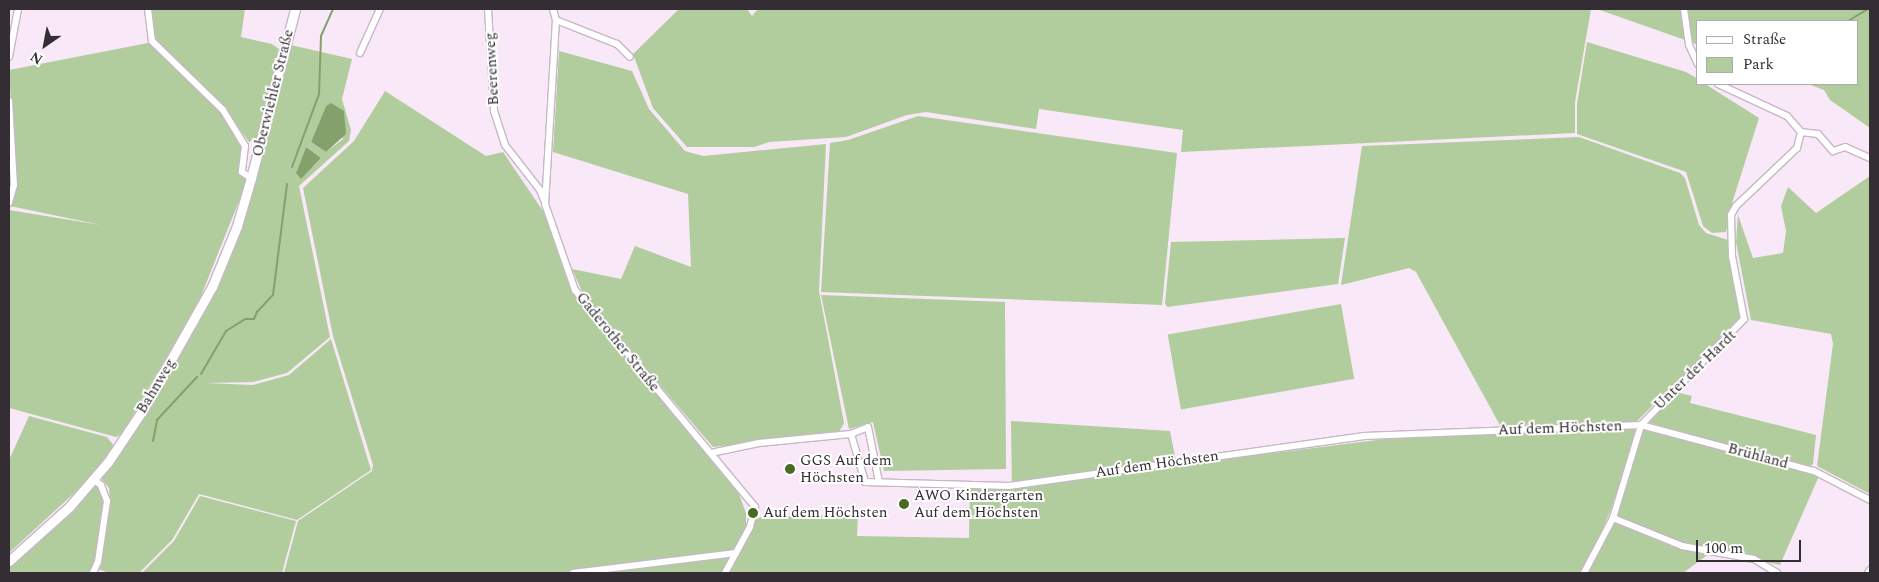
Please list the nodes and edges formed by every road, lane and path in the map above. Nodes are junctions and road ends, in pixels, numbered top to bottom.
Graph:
1 (18, 9) edge
2 (148, 9) edge
3 (295, 9) edge
4 (380, 9) edge
5 (488, 9) edge
6 (553, 9) edge
7 (1684, 9) edge
8 (556, 20) junction
9 (360, 53) dead end
10 (9, 56) edge
11 (630, 57) dead end
12 (1696, 60) edge
13 (1720, 85) edge
14 (9, 101) edge
15 (1800, 132) junction
16 (1870, 158) edge
17 (252, 178) junction
18 (9, 203) edge
19 (545, 204) junction
20 (1641, 425) junction
21 (851, 434) junction
22 (711, 453) junction
23 (94, 480) junction
24 (879, 482) junction
25 (1870, 500) edge
26 (1613, 518) junction
27 (736, 553) junction
28 (9, 561) edge
29 (93, 573) edge
30 (572, 573) edge
31 (725, 573) edge
32 (1584, 573) edge
33 (1777, 573) edge

1 - 10 street
2 - 17 street
3 - 17 main road, Oberwiehler Straße
4 - 9 street
5 - 19 street, Beerenweg
6 - 8 street, Gaderother Straße
7 - 12 street
8 - 11 street
8 - 19 street, Gaderother Straße
13 - 15 street
14 - 18 street
15 - 16 street
15 - 20 street, Unter der Hardt
17 - 23 main road, Bahnweg
19 - 22 street, Gaderother Straße
20 - 24 street, Auf dem Höchsten
20 - 25 street, Brühland
20 - 26 street
21 - 22 street
21 - 24 street, Auf dem Höchsten
21 - 24 street
22 - 27 street, Gaderother Straße
23 - 28 main road, Bahnweg
23 - 29 street
26 - 32 street
26 - 33 street
27 - 30 street
27 - 31 street

